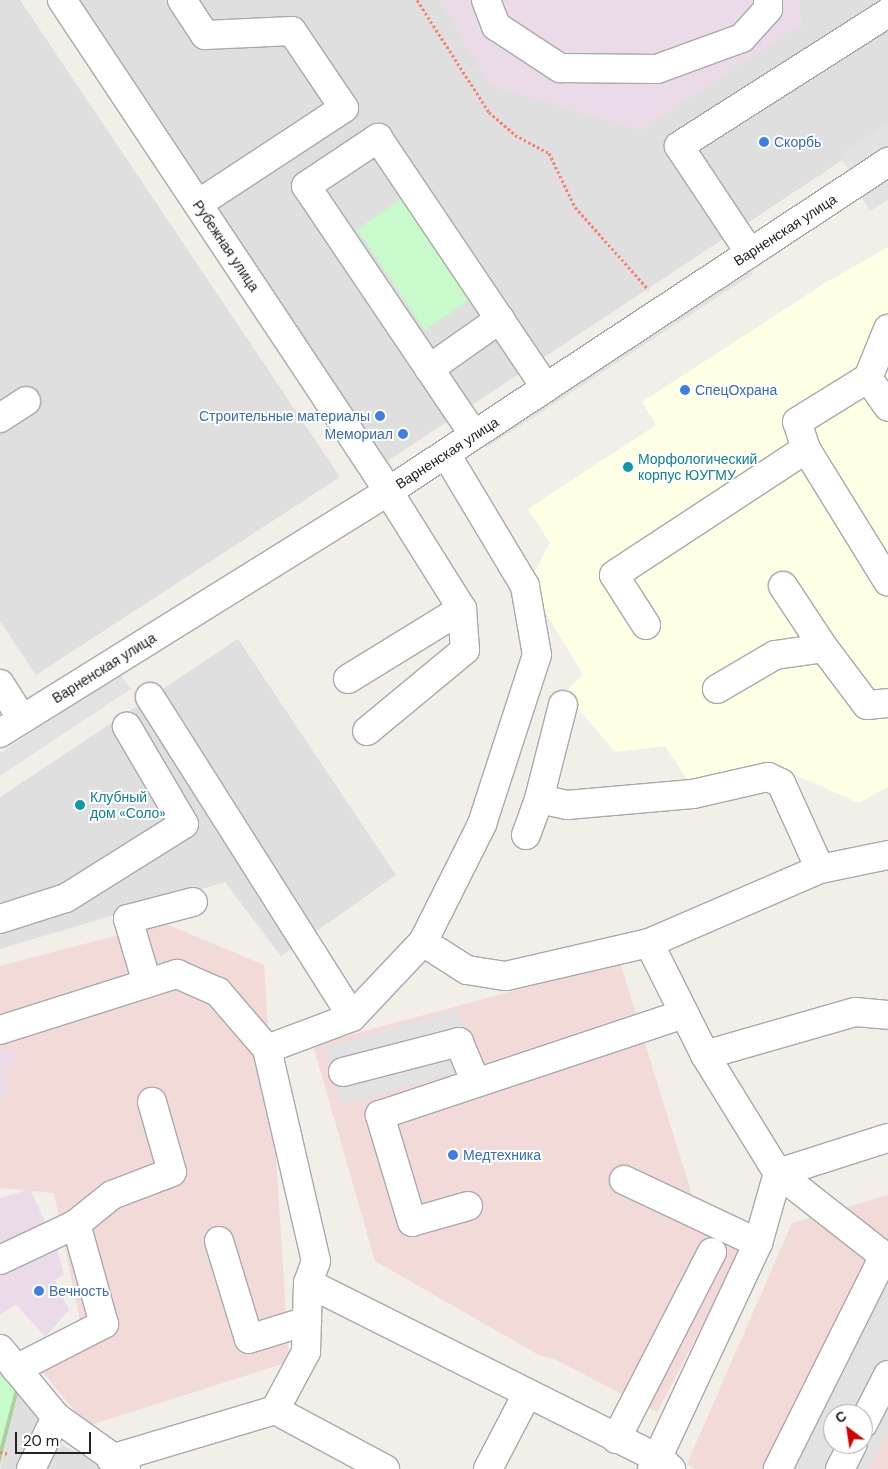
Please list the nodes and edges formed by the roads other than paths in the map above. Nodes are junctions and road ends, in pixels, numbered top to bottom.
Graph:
1 (62, 0) edge
2 (182, 0) edge
3 (486, 0) edge
4 (768, 0) edge
5 (888, 13) edge
6 (888, 162) edge
7 (198, 204) junction
8 (750, 253) junction
9 (500, 319) junction
10 (888, 329) edge
11 (430, 369) junction
12 (868, 378) junction
13 (546, 388) junction
14 (26, 401) dead end
15 (888, 407) edge
16 (0, 418) edge
17 (474, 435) junction
18 (806, 449) junction
19 (446, 454) junction
20 (389, 491) junction
21 (888, 582) edge
22 (783, 586) dead end
23 (462, 609) junction
24 (646, 625) dead end
25 (824, 648) junction
26 (348, 679) dead end
27 (0, 684) edge
28 (717, 689) dead end
29 (150, 697) dead end
30 (888, 704) edge
31 (563, 706) dead end
32 (22, 719) junction
33 (127, 727) dead end
34 (368, 731) dead end
35 (0, 733) edge
36 (539, 799) junction
37 (526, 835) dead end
38 (888, 855) edge
39 (820, 869) junction
40 (193, 902) dead end
41 (0, 919) edge
42 (423, 942) junction
43 (649, 942) junction
44 (147, 983) junction
45 (683, 1014) junction
46 (888, 1015) edge
47 (352, 1017) junction
48 (0, 1030) edge
49 (267, 1049) junction
50 (705, 1055) junction
51 (343, 1072) dead end
52 (476, 1083) junction
53 (152, 1102) dead end
54 (888, 1138) edge
55 (778, 1173) junction
56 (624, 1180) dead end
57 (468, 1206) dead end
58 (76, 1224) junction
59 (219, 1241) dead end
60 (758, 1243) junction
61 (712, 1252) dead end
62 (0, 1260) edge
63 (308, 1283) junction
64 (307, 1321) junction
65 (8, 1359) edge
66 (888, 1374) edge
67 (527, 1394) junction
68 (873, 1404) edge
69 (275, 1410) junction
70 (56, 1417) junction
71 (616, 1439) junction
72 (848, 1454) edge
73 (120, 1464) edge
74 (27, 1465) edge
75 (661, 1466) edge
76 (385, 1469) edge
77 (488, 1469) edge
78 (778, 1469) edge
79 (840, 1469) edge

1 - 7 street, Рубежная улица
2 - 7 street
3 - 4 street
5 - 8 street
6 - 8 street, Варненская улица
7 - 20 street, Рубежная улица
8 - 13 street, Варненская улица
9 - 11 street
9 - 11 street
9 - 13 street
10 - 12 street
11 - 17 street
12 - 15 street
12 - 18 street
13 - 17 street, Варненская улица
14 - 16 street
17 - 19 street, Варненская улица
18 - 21 street
18 - 24 street
19 - 20 street, Варненская улица
19 - 42 street
20 - 23 street, Рубежная улица
20 - 32 street, Варненская улица
22 - 25 street
23 - 26 street
23 - 34 street
25 - 28 street
25 - 30 street
27 - 32 street
29 - 47 street
31 - 36 street
32 - 35 street, Варненская улица
33 - 41 street
36 - 37 street
36 - 39 street
38 - 39 street
39 - 43 street
40 - 44 street
42 - 43 street
42 - 47 street
43 - 45 street
44 - 48 street
44 - 49 street
45 - 50 street
45 - 52 street
46 - 50 street
47 - 49 street
49 - 63 street
50 - 55 street
51 - 52 street
52 - 57 street
53 - 58 street
54 - 55 street
55 - 60 street
55 - 78 street
56 - 60 street
58 - 62 street
58 - 65 street
59 - 64 street
60 - 75 street
61 - 71 street
63 - 64 street
63 - 67 street
64 - 69 street
65 - 70 street
66 - 68 street
67 - 71 street
67 - 77 street
69 - 73 street
69 - 76 street
70 - 73 street
70 - 74 street
71 - 75 street
72 - 79 street

